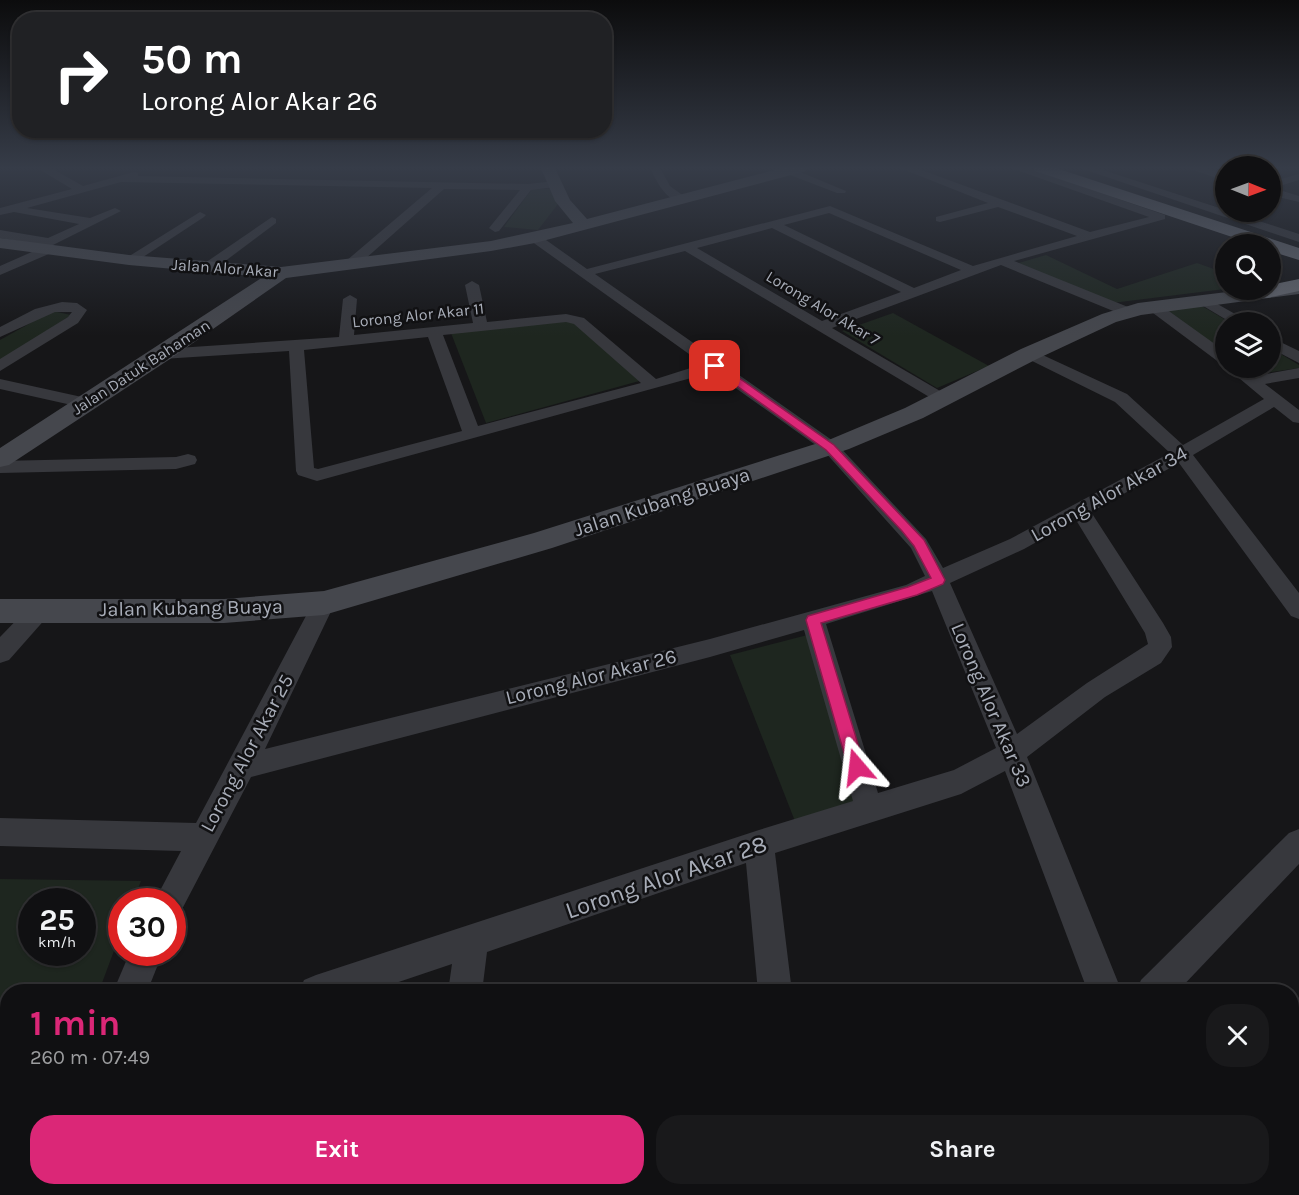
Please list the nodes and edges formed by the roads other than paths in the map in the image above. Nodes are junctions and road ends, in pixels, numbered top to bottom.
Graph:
1 (87, 224) edge
2 (186, 224) edge
3 (268, 224) edge
4 (394, 224) edge
5 (498, 224) edge
6 (589, 224) edge
7 (774, 224) joint
8 (864, 224) edge
9 (1055, 224) edge
10 (1138, 224) edge
11 (1208, 224) edge
12 (1233, 224) edge
13 (1257, 224) edge
14 (584, 225) joint
15 (495, 228) dead end
16 (0, 234) edge
17 (1088, 236) junction
18 (535, 238) junction
19 (1299, 238) edge
20 (0, 243) edge
21 (1299, 245) edge
22 (44, 247) junction
23 (687, 247) junction
24 (1299, 254) edge
25 (129, 260) junction
26 (1001, 260) junction
27 (345, 264) junction
28 (207, 268) junction
29 (972, 270) junction
30 (0, 271) edge
31 (281, 273) junction
32 (585, 273) junction
33 (472, 285) dead end
34 (1299, 286) edge
35 (1281, 289) edge
36 (254, 292) junction
37 (912, 292) junction
38 (350, 299) dead end
39 (1215, 300) edge
40 (1205, 301) junction
41 (1141, 310) junction
42 (1223, 312) edge
43 (481, 327) junction
44 (820, 327) junction
45 (434, 332) junction
46 (0, 333) edge
47 (346, 341) junction
48 (296, 346) junction
49 (1281, 347) edge
50 (162, 354) junction
51 (1029, 354) junction
52 (1215, 354) edge
53 (1299, 357) edge
54 (0, 366) edge
55 (715, 366) junction
56 (1299, 373) edge
57 (1249, 378) edge
58 (1253, 381) junction
59 (0, 384) edge
60 (653, 385) junction
61 (941, 399) junction
62 (1275, 399) junction
63 (84, 403) junction
64 (1299, 418) edge
65 (472, 433) junction
66 (830, 447) junction
67 (1182, 454) junction
68 (0, 459) edge
69 (188, 460) dead end
70 (0, 466) edge
71 (1079, 509) junction
72 (938, 580) junction
73 (324, 603) junction
74 (1299, 610) edge
75 (39, 611) junction
76 (0, 612) edge
77 (813, 620) junction
78 (0, 653) edge
79 (1012, 753) junction
80 (242, 767) junction
81 (869, 809) junction
82 (0, 832) edge
83 (202, 837) junction
84 (759, 844) junction
85 (1294, 856) edge
86 (176, 888) edge
87 (472, 941) junction
88 (141, 966) edge
89 (133, 984) edge
90 (340, 984) edge
91 (466, 984) edge
92 (775, 984) edge
93 (1102, 984) edge
94 (1161, 984) edge

1 - 22 street
2 - 25 street
3 - 28 street
4 - 27 street
5 - 15 street
6 - 14 street, Jalan Alor Akar
7 - 23 street
7 - 37 street
8 - 29 street
9 - 17 street
10 - 17 street
11 - 24 highway
12 - 21 highway
13 - 19 street
14 - 18 street, Jalan Alor Akar
16 - 22 street
17 - 26 street
18 - 27 street, Jalan Alor Akar
18 - 32 street, Lorong Alor Akar 33
20 - 22 street, Jalan Alor Akar
22 - 25 street, Jalan Alor Akar
22 - 30 street
23 - 32 street
23 - 44 street, Lorong Alor Akar 7
25 - 28 street, Jalan Alor Akar
26 - 29 street
26 - 41 street
27 - 31 street, Jalan Alor Akar
27 - 36 street
28 - 31 street, Jalan Alor Akar
29 - 37 street
31 - 36 street, Jalan Datuk Bahaman
32 - 55 street, Lorong Alor Akar 33
33 - 43 street
34 - 35 highway
36 - 50 street, Jalan Datuk Bahaman
37 - 44 street
38 - 47 street
39 - 40 street, Jalan Kubang Buaya
40 - 41 street, Jalan Kubang Buaya
40 - 42 street
41 - 51 street, Jalan Kubang Buaya
41 - 52 street
43 - 45 street, Lorong Alor Akar 11
43 - 60 street, Lorong Alor Akar 11
44 - 61 street, Lorong Alor Akar 7
45 - 47 street, Lorong Alor Akar 11
45 - 65 street
46 - 54 street
47 - 48 street, Lorong Alor Akar 11
48 - 50 street, Lorong Alor Akar 11
48 - 65 street
49 - 53 street
50 - 63 street, Jalan Datuk Bahaman
51 - 61 street, Jalan Kubang Buaya
51 - 67 street
55 - 60 street
55 - 66 street, Lorong Alor Akar 33
56 - 58 street
57 - 58 street
58 - 62 street
59 - 63 street
60 - 65 street
61 - 66 street, Jalan Kubang Buaya
62 - 64 street
62 - 67 street, Lorong Alor Akar 34
63 - 68 street, Jalan Datuk Bahaman
66 - 72 street, Lorong Alor Akar 33
66 - 73 street, Jalan Kubang Buaya
67 - 71 street, Lorong Alor Akar 34
67 - 74 street
69 - 70 street
71 - 72 street, Lorong Alor Akar 34
71 - 79 street, Lorong Alor Akar 28
72 - 77 street, Lorong Alor Akar 26
72 - 79 street, Lorong Alor Akar 33
73 - 75 street, Jalan Kubang Buaya
73 - 80 street, Lorong Alor Akar 25
75 - 76 street, Jalan Kubang Buaya
75 - 78 street
77 - 80 street, Lorong Alor Akar 26
77 - 81 street
79 - 81 street, Lorong Alor Akar 28
79 - 93 street, Lorong Alor Akar 33
80 - 83 street, Lorong Alor Akar 25
81 - 84 street, Lorong Alor Akar 28
82 - 83 street
83 - 86 street, Lorong Alor Akar 25
84 - 87 street, Lorong Alor Akar 28
84 - 92 street
85 - 94 street
87 - 90 street, Lorong Alor Akar 28
87 - 91 street
88 - 89 street

